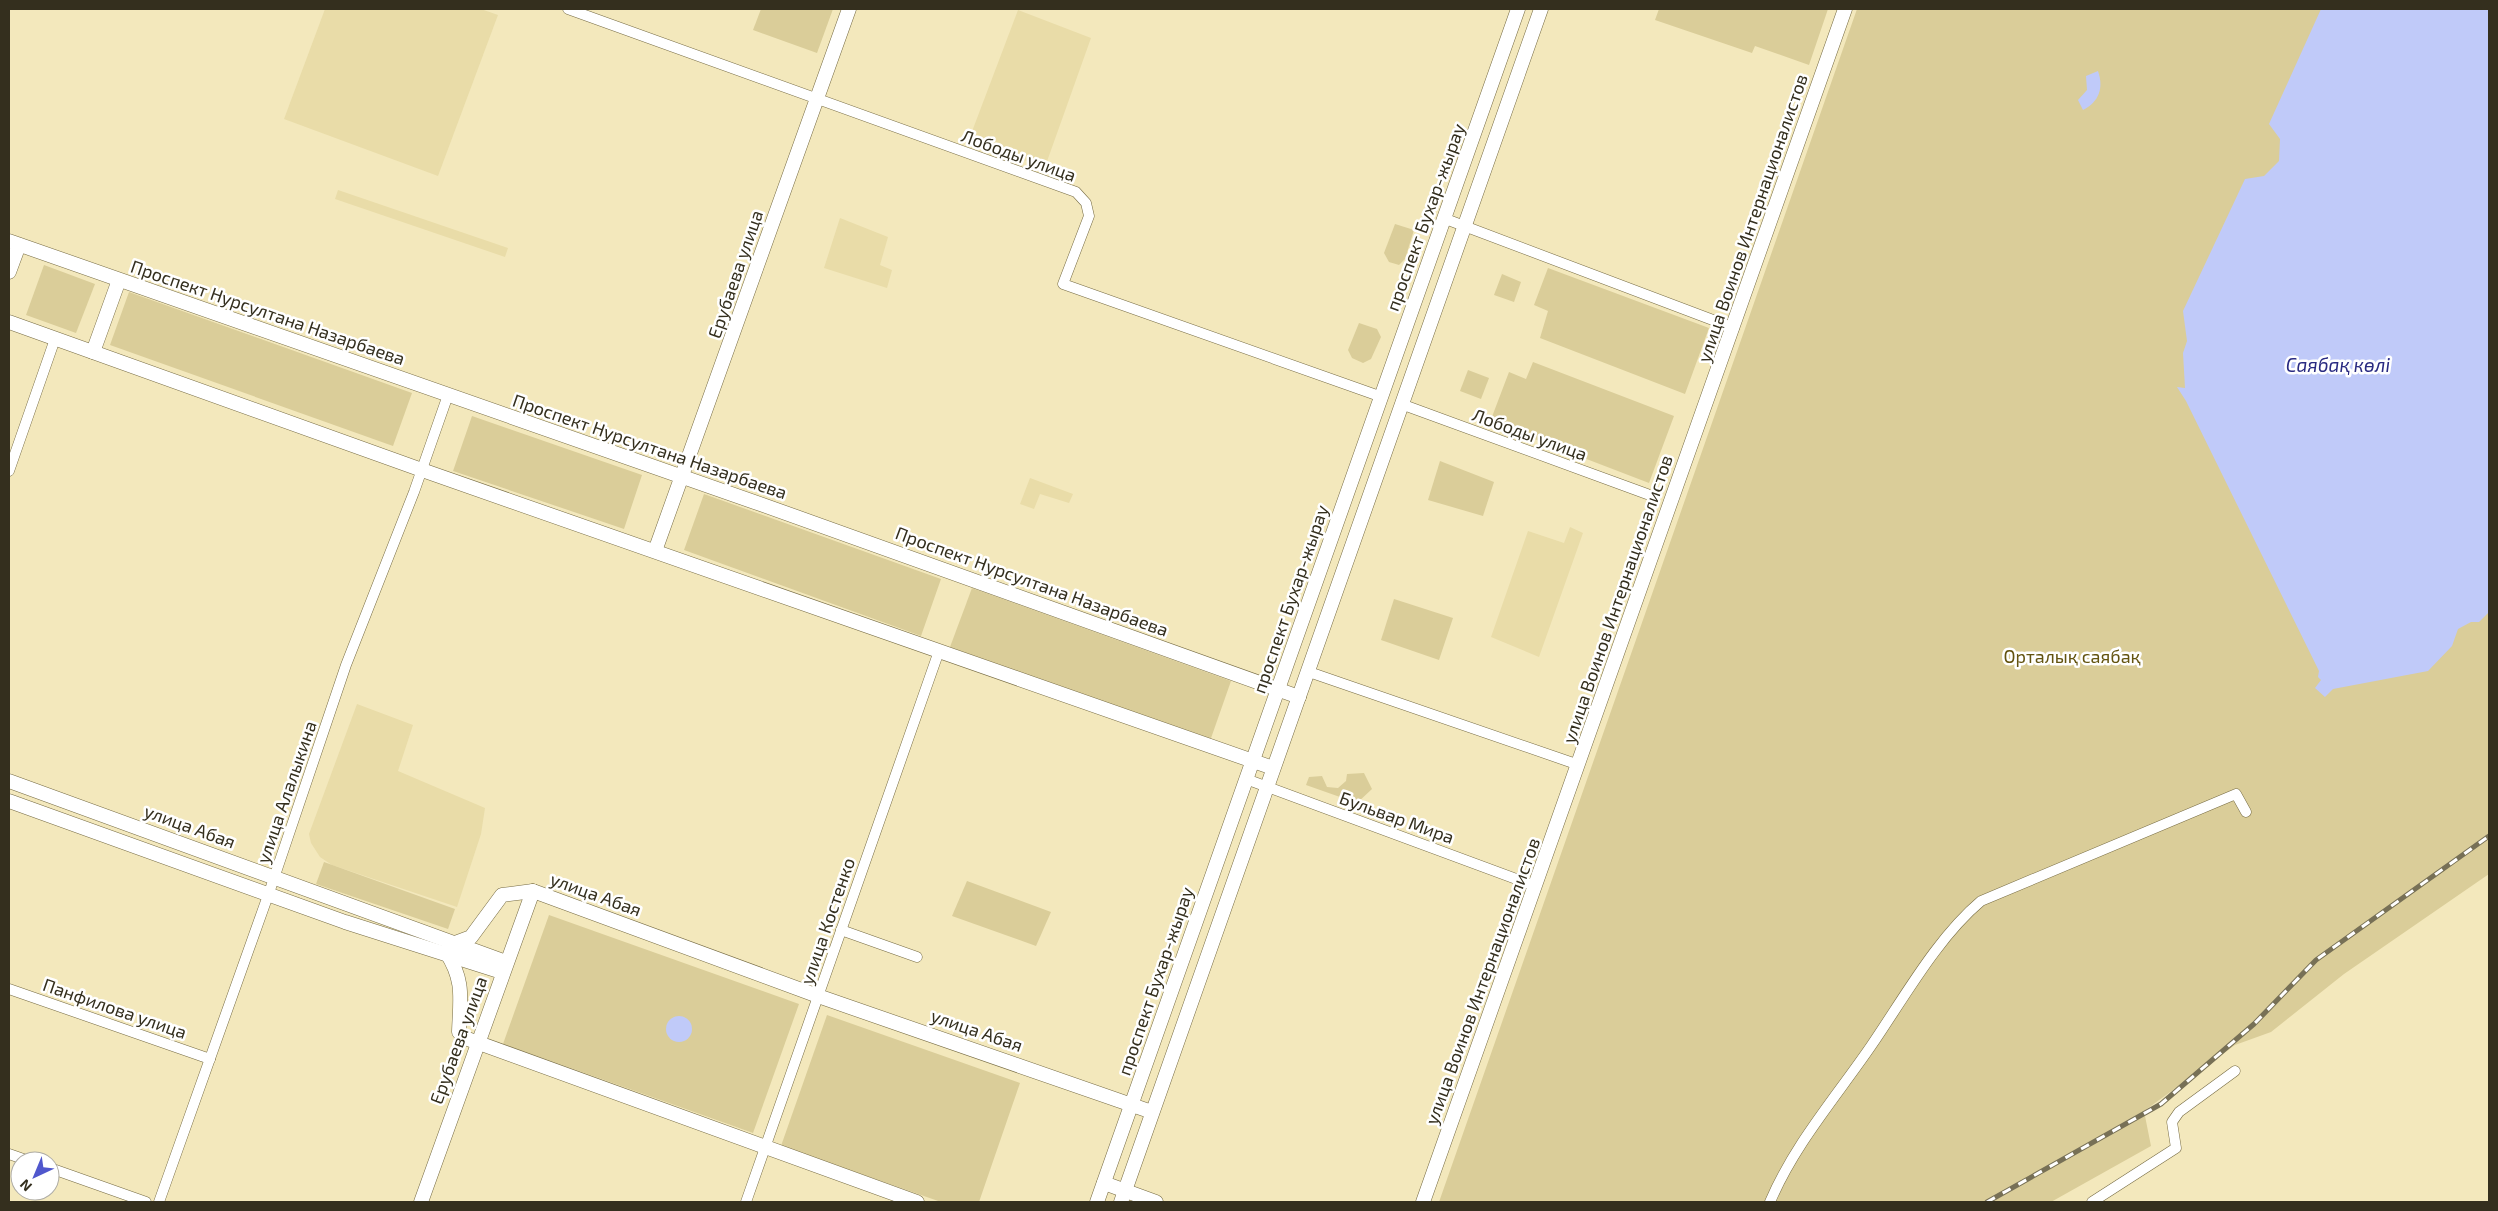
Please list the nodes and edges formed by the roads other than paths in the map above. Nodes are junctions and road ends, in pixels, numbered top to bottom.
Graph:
1 (568, 9) edge
2 (849, 9) edge
3 (1518, 9) edge
4 (1541, 9) edge
5 (1845, 9) edge
6 (816, 98) junction
7 (1443, 218) junction
8 (1463, 225) junction
9 (14, 243) edge
10 (9, 272) edge
11 (120, 280) junction
12 (9, 322) edge
13 (1734, 328) junction
14 (55, 339) junction
15 (93, 352) junction
16 (448, 395) junction
17 (1382, 397) junction
18 (1402, 404) junction
19 (422, 470) junction
20 (9, 471) edge
21 (683, 478) junction
22 (1647, 494) dead end
23 (655, 551) junction
24 (939, 651) junction
25 (1309, 672) junction
26 (1279, 688) junction
27 (1300, 696) junction
28 (1253, 761) junction
29 (1579, 764) junction
30 (1273, 768) junction
31 (1246, 779) junction
32 (9, 781) edge
33 (1266, 786) junction
34 (9, 801) edge
35 (2246, 812) dead end
36 (274, 876) junction
37 (1535, 886) junction
38 (533, 891) junction
39 (268, 894) junction
40 (842, 930) junction
41 (450, 948) junction
42 (917, 957) dead end
43 (504, 967) junction
44 (9, 989) edge
45 (818, 996) junction
46 (476, 1044) junction
47 (210, 1059) junction
48 (2235, 1071) dead end
49 (1132, 1105) junction
50 (1152, 1112) junction
51 (765, 1147) junction
52 (60, 1172) edge
53 (1104, 1183) junction
54 (1123, 1197) edge
55 (146, 1202) edge
56 (159, 1202) edge
57 (421, 1202) edge
58 (746, 1202) edge
59 (917, 1202) edge
60 (1097, 1202) edge
61 (1156, 1202) edge
62 (1423, 1202) edge
63 (1770, 1202) edge
64 (2092, 1202) edge

1 - 6 street, Лободы улица
2 - 6 main road, Ерубаева улица
3 - 7 main road, проспект Бухар-жырау
4 - 8 main road
5 - 13 main road, улица Воинов Интернационалистов
6 - 17 street, Лободы улица
6 - 21 main road, Ерубаева улица
7 - 8 street
7 - 17 main road, проспект Бухар-жырау
8 - 13 street
8 - 18 main road
9 - 10 main road
9 - 11 main road, Проспект Нурсултана Назарбаева
11 - 15 main road
11 - 16 main road, Проспект Нурсултана Назарбаева
12 - 14 main road
13 - 29 main road, улица Воинов Интернационалистов
14 - 15 main road
14 - 20 street
15 - 19 main road
16 - 19 street, улица Алалыкина
16 - 21 main road, Проспект Нурсултана Назарбаева
17 - 26 main road, проспект Бухар-жырау
18 - 22 street, Лободы улица
18 - 25 main road
19 - 23 main road
19 - 36 street, улица Алалыкина
21 - 23 main road, Ерубаева улица
21 - 26 main road, Проспект Нурсултана Назарбаева
23 - 24 main road
24 - 28 main road
24 - 40 street, улица Костенко
25 - 27 main road
25 - 29 street
26 - 27 main road, Проспект Нурсултана Назарбаева
26 - 28 main road, проспект Бухар-жырау
27 - 30 main road
28 - 30 main road
28 - 31 main road, проспект Бухар-жырау
29 - 37 main road, улица Воинов Интернационалистов
30 - 33 main road
31 - 33 street, Бульвар Мира
31 - 49 main road, проспект Бухар-жырау
32 - 36 main road, улица Абая
33 - 37 street, Бульвар Мира
33 - 50 main road
34 - 39 main road
35 - 63 street
36 - 39 street, улица Алалыкина
36 - 41 main road, улица Абая
37 - 62 main road, улица Воинов Интернационалистов
38 - 41 main road, улица Абая
38 - 43 main road, Ерубаева улица
38 - 45 main road, улица Абая
39 - 41 main road
39 - 47 street, улица Алалыкина
40 - 42 street
40 - 45 street, улица Костенко
41 - 43 main road
41 - 46 main road
43 - 46 main road, Ерубаева улица
44 - 47 street, Панфилова улица
45 - 49 main road, улица Абая
45 - 51 street, улица Костенко
46 - 51 main road
46 - 57 main road, Ерубаева улица
47 - 56 street, улица Алалыкина
48 - 64 street
49 - 50 main road, улица Абая
49 - 53 main road, проспект Бухар-жырау
50 - 54 main road
51 - 58 street, улица Костенко
51 - 59 main road
52 - 55 street
53 - 54 main road
53 - 60 main road, проспект Бухар-жырау
54 - 61 main road

